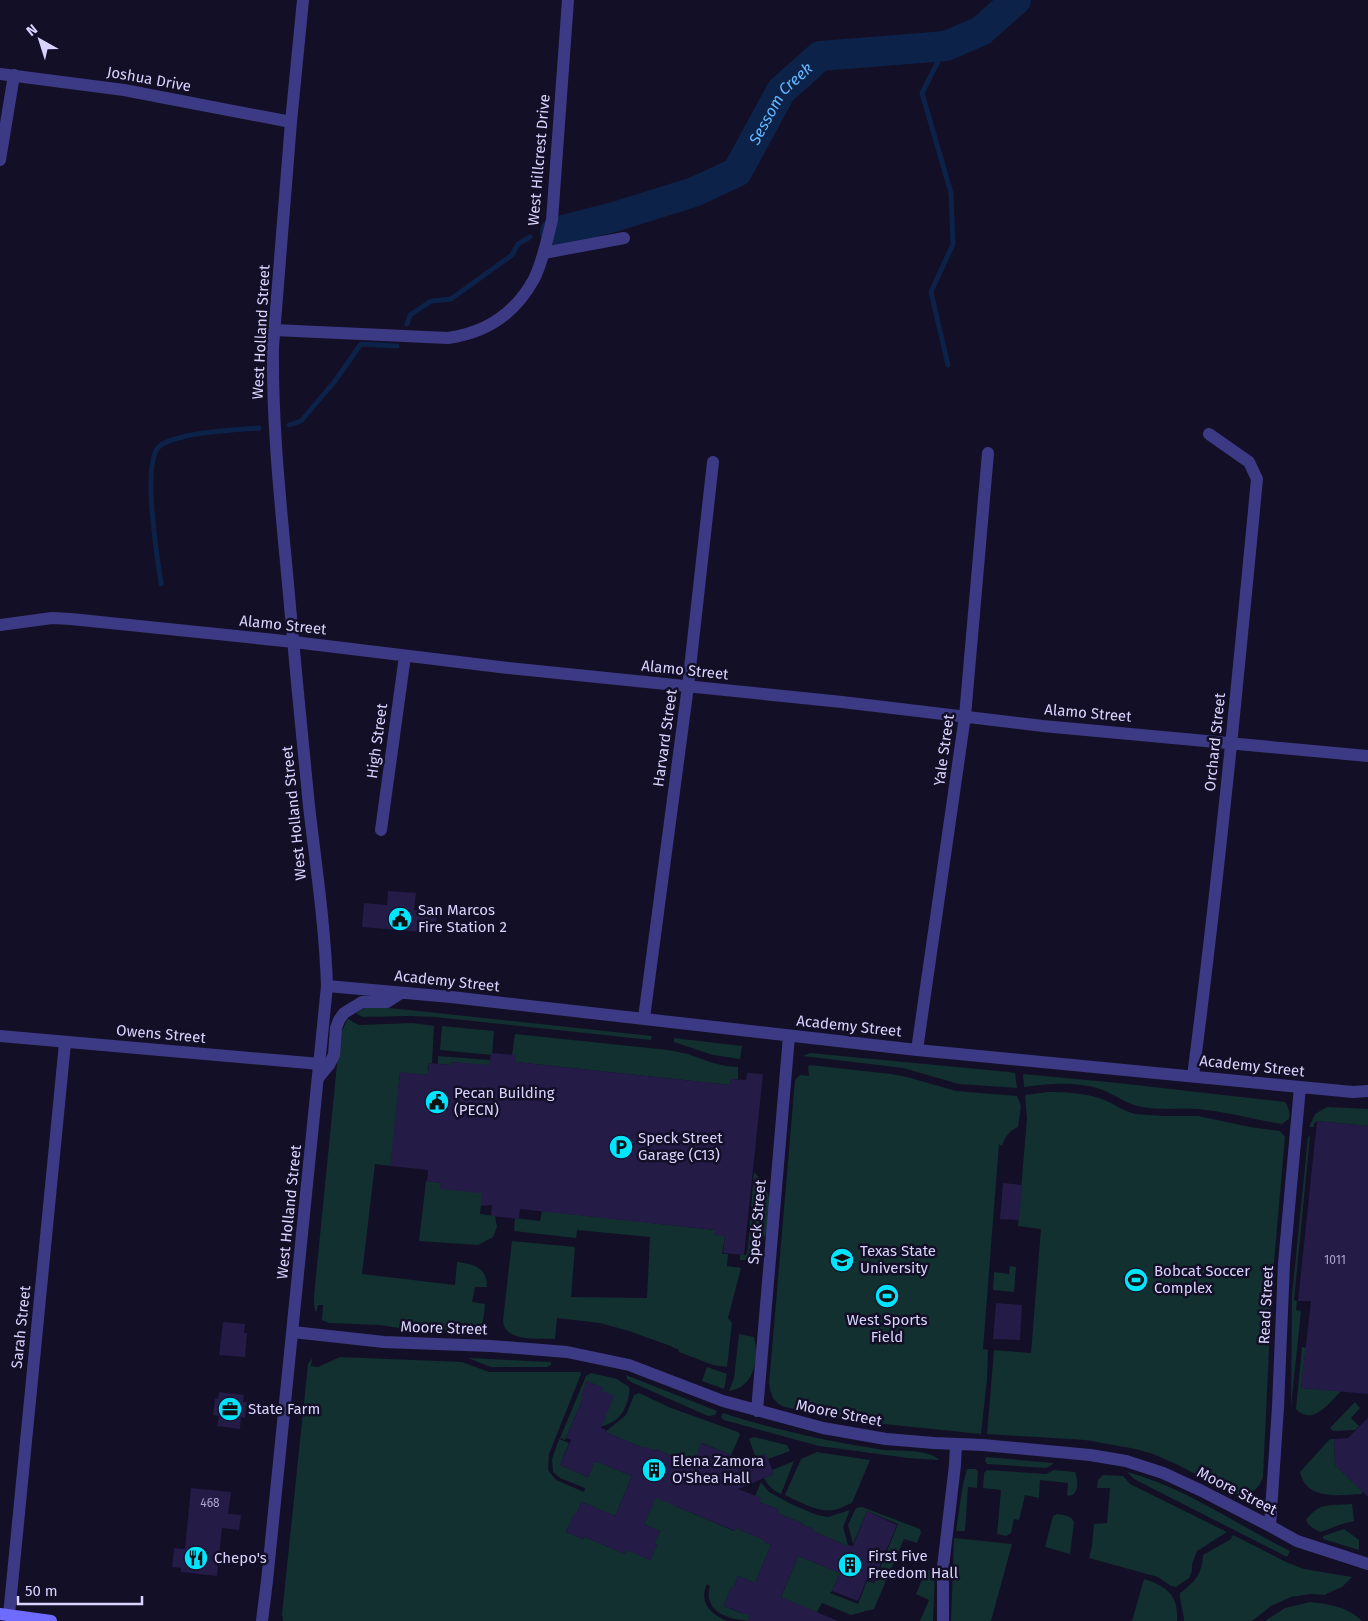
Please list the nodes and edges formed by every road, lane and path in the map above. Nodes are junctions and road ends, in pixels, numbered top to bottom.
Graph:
1 (303, 0) edge
2 (568, 0) edge
3 (0, 74) edge
4 (14, 75) junction
5 (291, 122) junction
6 (0, 160) edge
7 (624, 238) dead end
8 (544, 253) junction
9 (274, 330) junction
10 (1209, 434) dead end
11 (988, 453) dead end
12 (713, 462) dead end
13 (0, 625) edge
14 (294, 642) junction
15 (405, 656) junction
16 (688, 686) junction
17 (965, 716) junction
18 (1232, 743) junction
19 (1368, 756) edge
20 (381, 830) dead end
21 (328, 986) junction
22 (401, 993) junction
23 (644, 1018) junction
24 (0, 1036) edge
25 (789, 1036) junction
26 (65, 1042) junction
27 (917, 1050) junction
28 (320, 1064) junction
29 (1193, 1076) junction
30 (319, 1077) junction
31 (1300, 1087) junction
32 (1368, 1091) edge
33 (293, 1332) junction
34 (757, 1411) junction
35 (956, 1444) junction
36 (1270, 1526) junction
37 (1368, 1564) edge
38 (4, 1615) edge
39 (51, 1621) edge
40 (262, 1621) edge
41 (943, 1621) edge

1 - 5 street, West Holland Street
2 - 8 street, West Hillcrest Drive
3 - 4 street, Joshua Drive
4 - 5 street, Joshua Drive
4 - 6 street
5 - 9 street, West Holland Street
7 - 8 street
8 - 9 street, West Hillcrest Drive
9 - 14 street, West Holland Street
10 - 18 street, Orchard Street
11 - 17 street, Yale Street
12 - 16 street, Harvard Street
13 - 14 street, Alamo Street
14 - 15 street, Alamo Street
14 - 21 street, West Holland Street
15 - 16 street, Alamo Street
15 - 20 street, High Street
16 - 17 street, Alamo Street
16 - 23 street, Harvard Street
17 - 18 street, Alamo Street
17 - 27 street, Yale Street
18 - 19 street, Alamo Street
18 - 29 street, Orchard Street
21 - 22 street, Academy Street
21 - 28 street, West Holland Street
22 - 23 street, Academy Street
22 - 30 street
23 - 25 street, Academy Street
24 - 26 street, Owens Street
25 - 27 street, Academy Street
25 - 34 street, Speck Street
26 - 28 street, Owens Street
26 - 38 street, Sarah Street
27 - 29 street, Academy Street
28 - 30 street, West Holland Street
29 - 31 street, Academy Street
30 - 33 street, West Holland Street
31 - 32 street, Academy Street
31 - 36 street, Read Street
33 - 34 street, Moore Street
33 - 40 street, West Holland Street
34 - 35 street, Moore Street
35 - 36 street, Moore Street
35 - 41 street
36 - 37 street, Moore Street
38 - 39 main road

